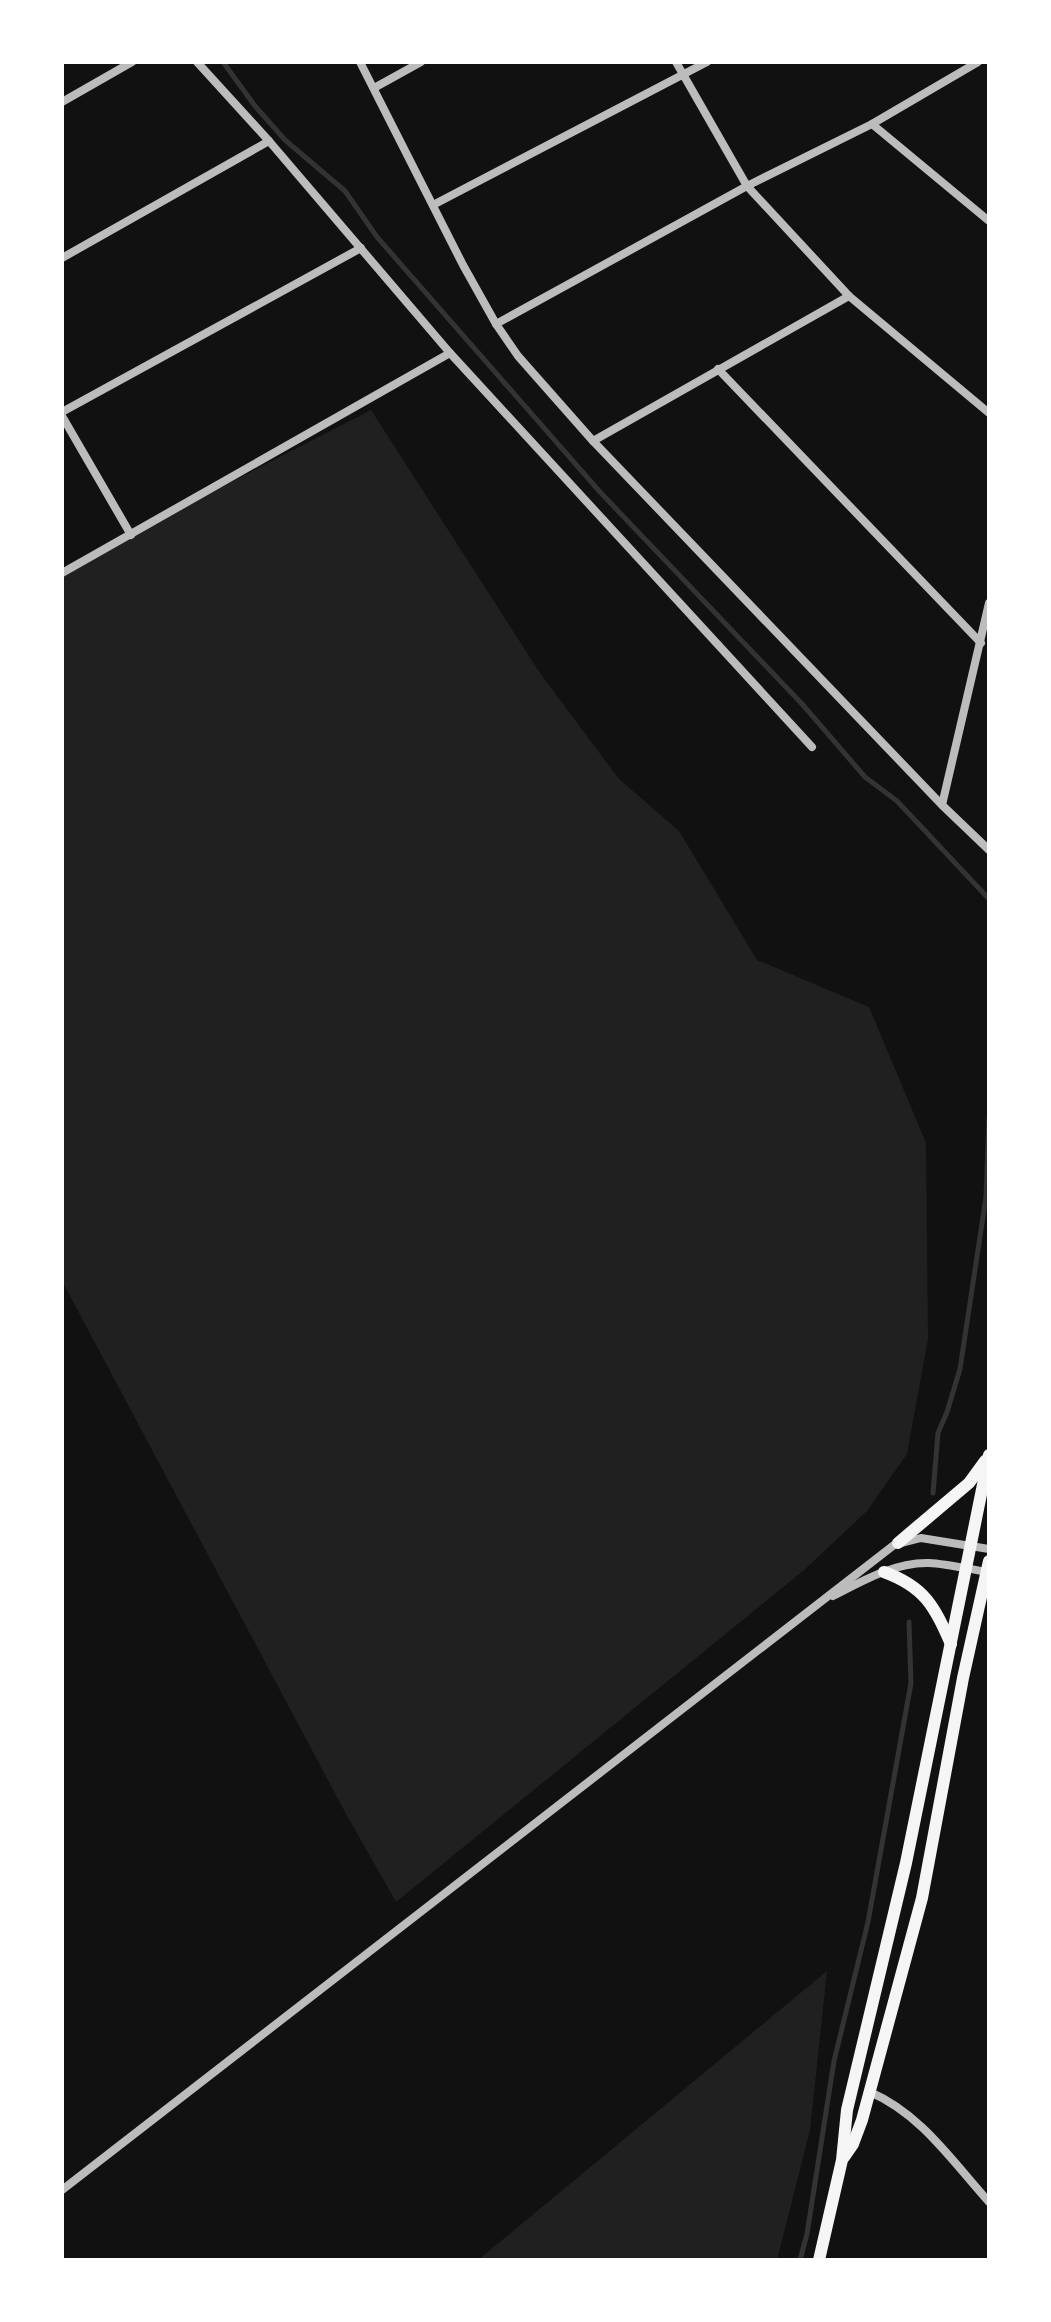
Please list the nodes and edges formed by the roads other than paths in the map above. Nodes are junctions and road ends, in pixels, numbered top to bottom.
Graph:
1 (132, 62) edge
2 (197, 62) edge
3 (360, 62) edge
4 (421, 62) edge
5 (676, 62) edge
6 (707, 62) edge
7 (978, 62) edge
8 (683, 76) junction
9 (374, 88) junction
10 (62, 102) edge
11 (872, 124) junction
12 (269, 141) junction
13 (747, 186) junction
14 (433, 205) junction
15 (989, 221) edge
16 (361, 248) junction
17 (62, 258) edge
18 (849, 296) junction
19 (496, 324) junction
20 (450, 353) junction
21 (718, 369) junction
22 (989, 413) edge
23 (62, 414) edge
24 (593, 441) junction
25 (131, 535) junction
26 (62, 573) edge
27 (989, 603) edge
28 (981, 643) junction
29 (812, 747) dead end
30 (942, 805) junction
31 (989, 850) edge
32 (989, 1455) edge
33 (898, 1543) junction
34 (971, 1546) junction
35 (989, 1549) edge
36 (988, 1566) edge
37 (967, 1568) junction
38 (884, 1572) junction
39 (818, 1603) junction
40 (951, 1644) junction
41 (870, 2092) junction
42 (842, 2160) junction
43 (62, 2190) edge
44 (989, 2202) edge
45 (819, 2260) edge

1 - 10 street
2 - 12 street
3 - 9 street
4 - 9 street
5 - 8 street
6 - 8 street
7 - 11 street
8 - 13 street
8 - 14 street
9 - 14 street
11 - 13 street
11 - 15 street
12 - 16 street
12 - 17 street
13 - 18 street
13 - 19 street
14 - 19 street
16 - 20 street
16 - 23 street
18 - 21 street
18 - 22 street
19 - 24 street
20 - 25 street
20 - 29 street
21 - 24 street
21 - 28 street
23 - 25 street
24 - 30 street
25 - 26 street
27 - 28 street
28 - 30 street
30 - 31 street
32 - 33 main road
32 - 34 main road
33 - 34 street
33 - 39 street
34 - 35 street
34 - 37 main road
36 - 37 street
36 - 41 main road
37 - 38 street
37 - 40 main road
38 - 39 street
38 - 40 main road
39 - 43 street
40 - 42 main road
41 - 42 main road
41 - 44 street
42 - 45 main road

